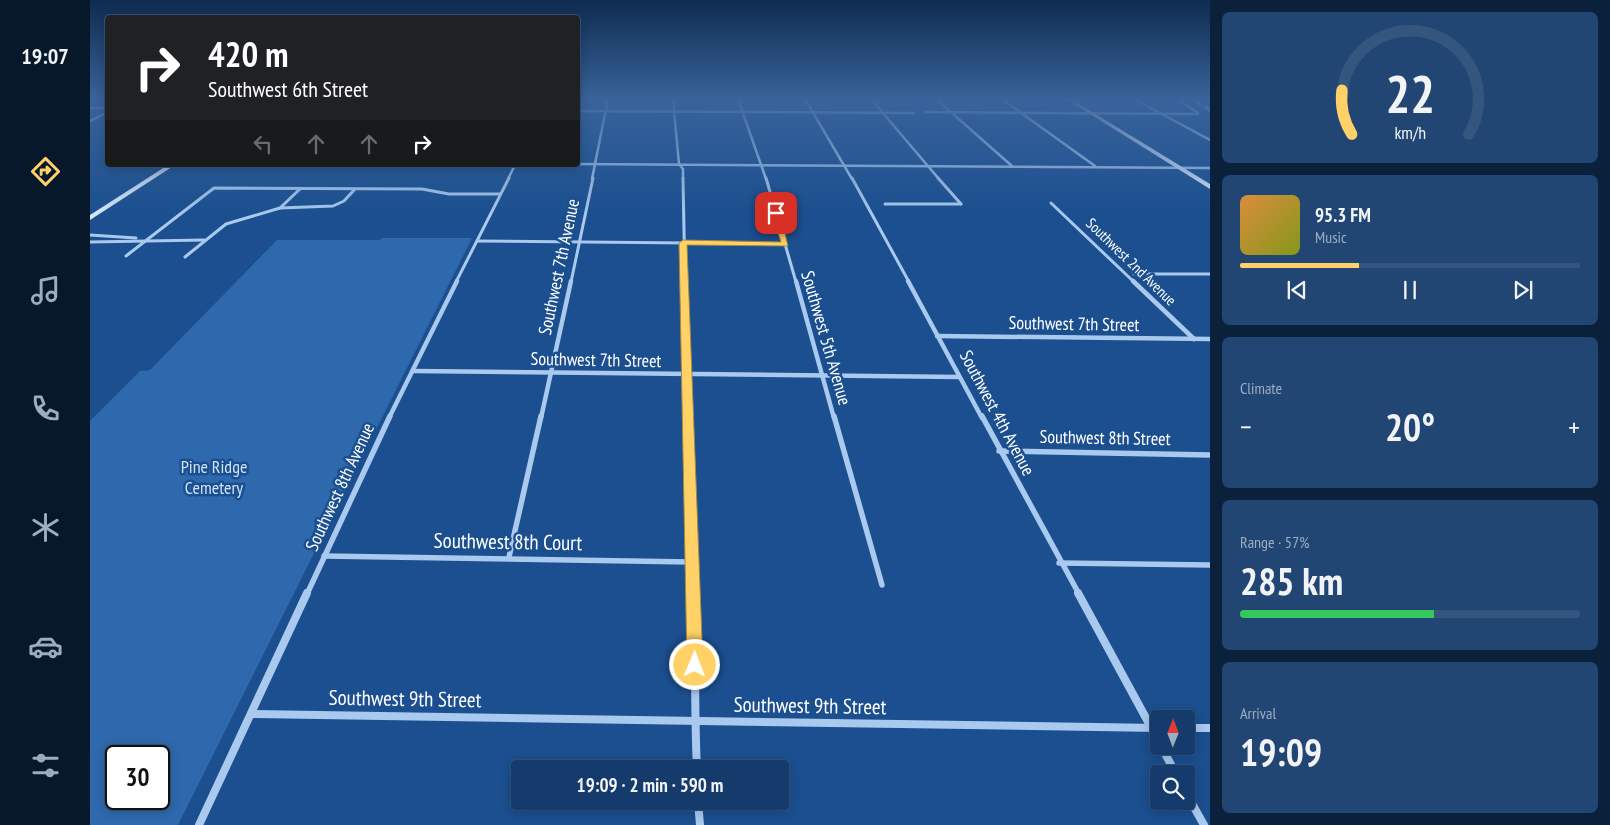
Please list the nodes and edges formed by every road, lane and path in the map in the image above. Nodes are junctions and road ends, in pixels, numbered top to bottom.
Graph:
1 (600, 138) edge
2 (676, 138) edge
3 (752, 138) edge
4 (828, 138) edge
5 (904, 138) edge
6 (980, 138) edge
7 (1055, 138) edge
8 (1131, 138) edge
9 (580, 164) edge
10 (596, 164) junction
11 (679, 164) junction
12 (762, 164) junction
13 (845, 165) junction
14 (928, 166) junction
15 (1012, 166) junction
16 (169, 167) edge
17 (514, 167) edge
18 (1096, 167) junction
19 (1180, 168) junction
20 (1210, 168) edge
21 (1210, 187) edge
22 (301, 189) junction
23 (355, 189) junction
24 (500, 194) junction
25 (1051, 203) dead end
26 (885, 204) dead end
27 (280, 208) junction
28 (90, 218) edge
29 (90, 235) edge
30 (147, 240) junction
31 (204, 240) junction
32 (90, 242) edge
33 (477, 242) junction
34 (580, 243) junction
35 (683, 243) junction
36 (785, 244) junction
37 (126, 256) dead end
38 (185, 257) dead end
39 (1134, 274) dead end
40 (1210, 274) edge
41 (937, 336) junction
42 (1194, 339) junction
43 (1210, 339) edge
44 (413, 371) junction
45 (550, 373) junction
46 (686, 374) junction
47 (822, 375) junction
48 (959, 377) junction
49 (999, 451) junction
50 (1210, 455) edge
51 (324, 556) junction
52 (509, 557) junction
53 (691, 562) junction
54 (1060, 562) junction
55 (1210, 564) edge
56 (882, 585) dead end
57 (251, 714) junction
58 (1150, 719) edge
59 (694, 722) junction
60 (1150, 728) edge
61 (1195, 728) edge
62 (1210, 728) edge
63 (696, 760) edge
64 (1195, 809) edge
65 (699, 810) edge
66 (199, 825) edge
67 (700, 825) edge
68 (1204, 825) edge

1 - 10 street, Southwest 7th Avenue
2 - 11 street
3 - 12 street, Southwest 5th Avenue
4 - 13 street, Southwest 4th Avenue
5 - 14 street
6 - 15 street
7 - 18 street
8 - 19 street
9 - 10 street
10 - 11 street
10 - 34 street, Southwest 7th Avenue
11 - 12 street
11 - 35 street
12 - 13 street
12 - 36 street, Southwest 5th Avenue
13 - 14 street
13 - 41 street, Southwest 4th Avenue
14 - 15 street
14 - 26 street
15 - 18 street
16 - 28 street
17 - 24 street, Southwest 8th Avenue
18 - 19 street
19 - 20 street
19 - 21 street
22 - 23 street
22 - 27 street
22 - 30 street
23 - 24 street
23 - 27 street
24 - 33 street, Southwest 8th Avenue
25 - 42 street, Southwest 2nd Avenue
27 - 31 street
29 - 30 street
30 - 31 street
30 - 32 street
30 - 37 street
31 - 38 street
33 - 34 street
33 - 44 street, Southwest 8th Avenue
34 - 35 street
34 - 45 street, Southwest 7th Avenue
35 - 36 street
35 - 46 street
36 - 47 street, Southwest 5th Avenue
39 - 40 street
41 - 42 street, Southwest 7th Street
41 - 48 street, Southwest 4th Avenue
42 - 43 street, Southwest 7th Street
44 - 45 street, Southwest 7th Street
44 - 51 street, Southwest 8th Avenue
45 - 46 street, Southwest 7th Street
45 - 52 street, Southwest 7th Avenue
46 - 47 street, Southwest 7th Street
46 - 53 street
47 - 48 street, Southwest 7th Street
47 - 56 street, Southwest 5th Avenue
48 - 49 street, Southwest 4th Avenue
49 - 50 street, Southwest 8th Street
49 - 54 street, Southwest 4th Avenue
51 - 52 street, Southwest 8th Court
51 - 57 street, Southwest 8th Avenue
52 - 53 street, Southwest 8th Court
53 - 59 street
54 - 55 street
54 - 58 street, Southwest 4th Avenue
57 - 59 street, Southwest 9th Street
57 - 66 street, Southwest 8th Avenue
59 - 60 street, Southwest 9th Street
59 - 63 street
61 - 62 street
64 - 68 street
65 - 67 street

